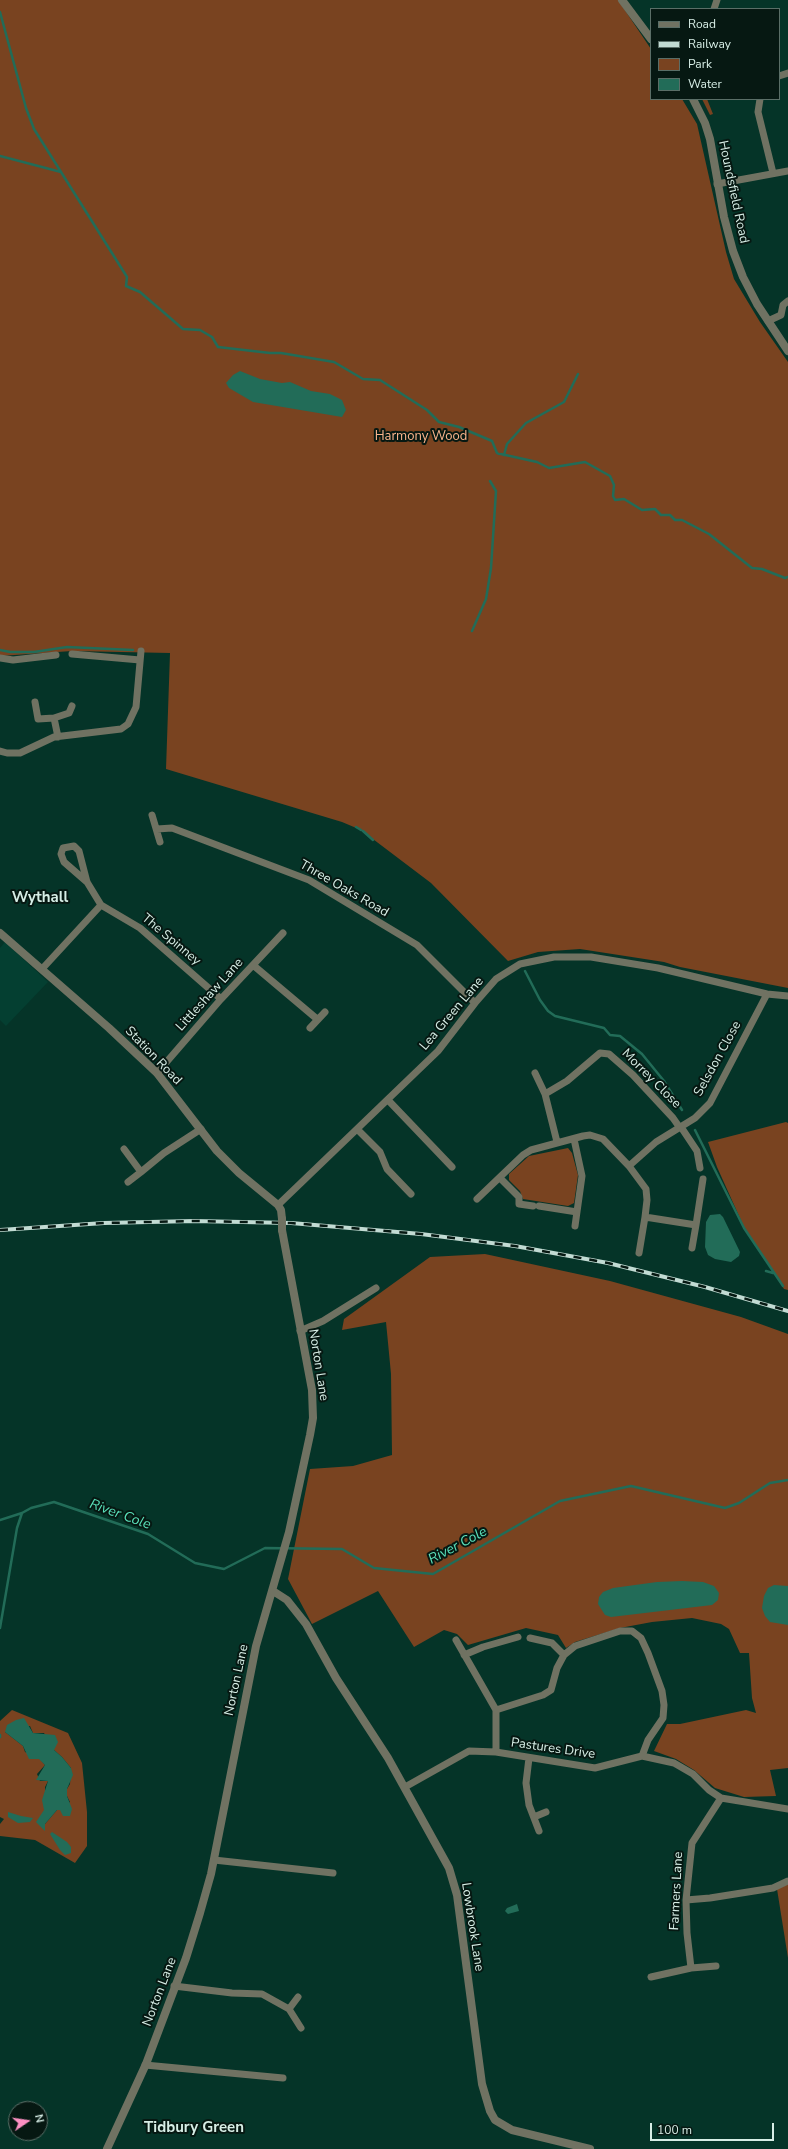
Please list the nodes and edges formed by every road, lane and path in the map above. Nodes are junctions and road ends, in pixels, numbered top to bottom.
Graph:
1 (622, 0) edge
2 (650, 38) edge
3 (694, 100) edge
4 (760, 100) edge
5 (788, 171) edge
6 (773, 173) junction
7 (717, 184) junction
8 (788, 301) edge
9 (768, 321) junction
10 (788, 351) edge
11 (141, 651) dead end
12 (72, 654) dead end
13 (56, 655) dead end
14 (0, 658) edge
15 (140, 660) junction
16 (36, 702) dead end
17 (72, 706) dead end
18 (54, 718) junction
19 (58, 737) junction
20 (0, 751) edge
21 (152, 814) dead end
22 (157, 829) junction
23 (160, 842) dead end
24 (87, 882) junction
25 (101, 905) junction
26 (0, 933) edge
27 (283, 933) dead end
28 (253, 965) junction
29 (42, 969) junction
30 (766, 994) junction
31 (788, 996) edge
32 (221, 999) junction
33 (475, 1003) junction
34 (325, 1012) dead end
35 (317, 1019) junction
36 (310, 1028) dead end
37 (156, 1073) junction
38 (535, 1073) dead end
39 (545, 1094) junction
40 (388, 1100) junction
41 (681, 1127) junction
42 (201, 1129) junction
43 (357, 1129) junction
44 (574, 1139) junction
45 (557, 1142) junction
46 (124, 1149) dead end
47 (629, 1166) junction
48 (452, 1167) dead end
49 (700, 1168) dead end
50 (141, 1172) junction
51 (500, 1178) junction
52 (703, 1180) dead end
53 (128, 1182) dead end
54 (411, 1194) dead end
55 (477, 1199) dead end
56 (278, 1205) junction
57 (577, 1212) junction
58 (645, 1217) junction
59 (696, 1225) junction
60 (575, 1226) dead end
61 (692, 1248) dead end
62 (639, 1253) dead end
63 (376, 1288) dead end
64 (300, 1331) junction
65 (273, 1591) junction
66 (518, 1637) dead end
67 (530, 1638) dead end
68 (456, 1640) dead end
69 (464, 1655) junction
70 (564, 1655) junction
71 (496, 1710) junction
72 (496, 1752) junction
73 (642, 1756) junction
74 (529, 1758) junction
75 (404, 1787) junction
76 (721, 1798) junction
77 (788, 1809) edge
78 (546, 1812) dead end
79 (534, 1817) junction
80 (539, 1831) dead end
81 (214, 1860) junction
82 (333, 1873) dead end
83 (788, 1881) edge
84 (686, 1900) junction
85 (716, 1966) dead end
86 (691, 1968) junction
87 (651, 1976) dead end
88 (174, 1986) junction
89 (298, 1997) dead end
90 (289, 2009) junction
91 (301, 2028) dead end
92 (145, 2066) junction
93 (283, 2078) dead end
94 (107, 2149) edge
95 (590, 2149) edge

1 - 2 street
3 - 7 street, Houndsfield Road
4 - 6 street
5 - 6 street
6 - 7 street
7 - 9 street, Houndsfield Road
8 - 9 street
9 - 10 street, Houndsfield Road
11 - 15 street
12 - 15 street
13 - 14 street
15 - 19 street
16 - 18 street
17 - 18 street
18 - 19 street
19 - 20 street
21 - 22 street
22 - 23 street
22 - 33 street, Three Oaks Road
24 - 24 street, The Spinney
24 - 25 street, The Spinney
25 - 29 street
25 - 32 street, The Spinney
26 - 29 street, Station Road
27 - 28 street, Littleshaw Lane
28 - 32 street, Littleshaw Lane
28 - 35 street
29 - 37 street, Station Road
30 - 31 street, Lea Green Lane
30 - 33 street, Lea Green Lane
30 - 41 street, Selsdon Close
32 - 37 street, Littleshaw Lane
33 - 40 street, Lea Green Lane
34 - 35 street
35 - 36 street
37 - 42 street, Station Road
38 - 39 street
39 - 41 street, Morrey Close
39 - 45 street
40 - 43 street, Lea Green Lane
40 - 48 street
41 - 47 street, Selsdon Close
41 - 49 street
42 - 50 street
42 - 56 street, Station Road
43 - 54 street
43 - 56 street, Lea Green Lane
44 - 45 street
44 - 47 street
44 - 57 street
45 - 51 street
46 - 50 street
47 - 58 street
50 - 53 street
51 - 55 street
51 - 57 street
52 - 59 street
56 - 64 street, Norton Lane, bridge
57 - 60 street
58 - 59 street
58 - 62 street
59 - 61 street
63 - 64 street
64 - 65 street, Norton Lane
65 - 75 street, Lowbrook Lane
65 - 81 street, Norton Lane
66 - 69 street
67 - 70 street
68 - 69 street
69 - 71 street
70 - 71 street
70 - 73 street
71 - 72 street
72 - 74 street, Pastures Drive
72 - 75 street, Pastures Drive
73 - 74 street, Pastures Drive
73 - 76 street, Pastures Drive
74 - 79 street
75 - 95 street, Lowbrook Lane
76 - 77 street, Pastures Drive
76 - 84 street, Farmers Lane
78 - 79 street
79 - 80 street
81 - 82 street
81 - 88 street, Norton Lane
83 - 84 street
84 - 86 street, Farmers Lane
85 - 86 street
86 - 87 street
88 - 90 street
88 - 92 street, Norton Lane
89 - 90 street
90 - 91 street
92 - 93 street
92 - 94 street, Norton Lane

